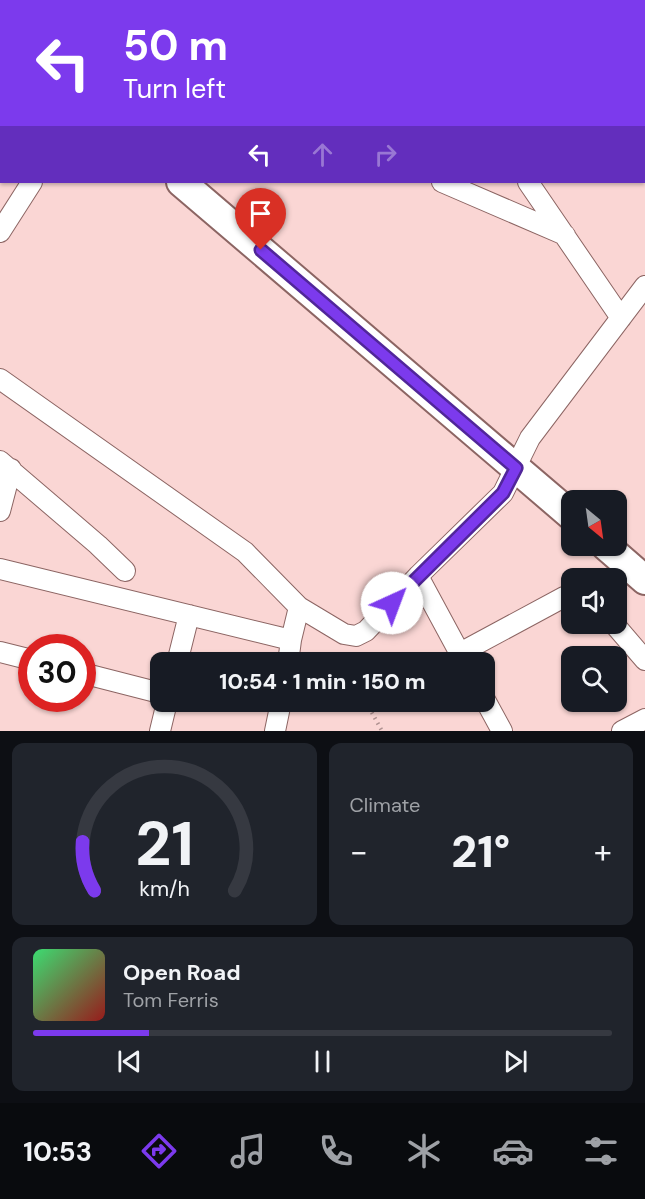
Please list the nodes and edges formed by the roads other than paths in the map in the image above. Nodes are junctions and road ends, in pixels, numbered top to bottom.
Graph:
1 (31, 183) edge
2 (182, 183) edge
3 (444, 183) edge
4 (529, 183) edge
5 (266, 213) dead end
6 (0, 232) edge
7 (243, 235) junction
8 (565, 235) junction
9 (645, 286) edge
10 (621, 318) junction
11 (0, 379) edge
12 (6, 465) edge
13 (516, 468) junction
14 (561, 507) edge
15 (0, 511) edge
16 (617, 556) edge
17 (0, 569) edge
18 (125, 571) dead end
19 (418, 576) junction
20 (645, 580) edge
21 (561, 599) edge
22 (299, 607) junction
23 (189, 615) junction
24 (623, 634) edge
25 (291, 640) junction
26 (0, 652) edge
27 (180, 652) edge
28 (289, 652) edge
29 (460, 652) edge
30 (473, 652) edge
31 (18, 656) edge
32 (645, 660) edge
33 (96, 677) edge
34 (150, 690) edge
35 (165, 712) edge
36 (279, 712) edge
37 (492, 712) edge
38 (645, 719) edge
39 (160, 731) edge
40 (275, 731) edge
41 (502, 731) edge
42 (622, 731) edge

1 - 6 street
2 - 7 main road
3 - 8 street
4 - 8 street
5 - 7 street
7 - 13 main road
8 - 10 street
9 - 10 street
10 - 13 street
11 - 22 street
12 - 15 street
12 - 18 street
13 - 14 main road
13 - 19 street
16 - 20 main road
17 - 23 street
19 - 22 street
19 - 29 street
21 - 30 street
22 - 25 street
23 - 25 street
23 - 27 street
24 - 32 street
25 - 28 street
26 - 31 street
33 - 34 street
35 - 39 street
36 - 40 street
37 - 41 street
38 - 42 street

